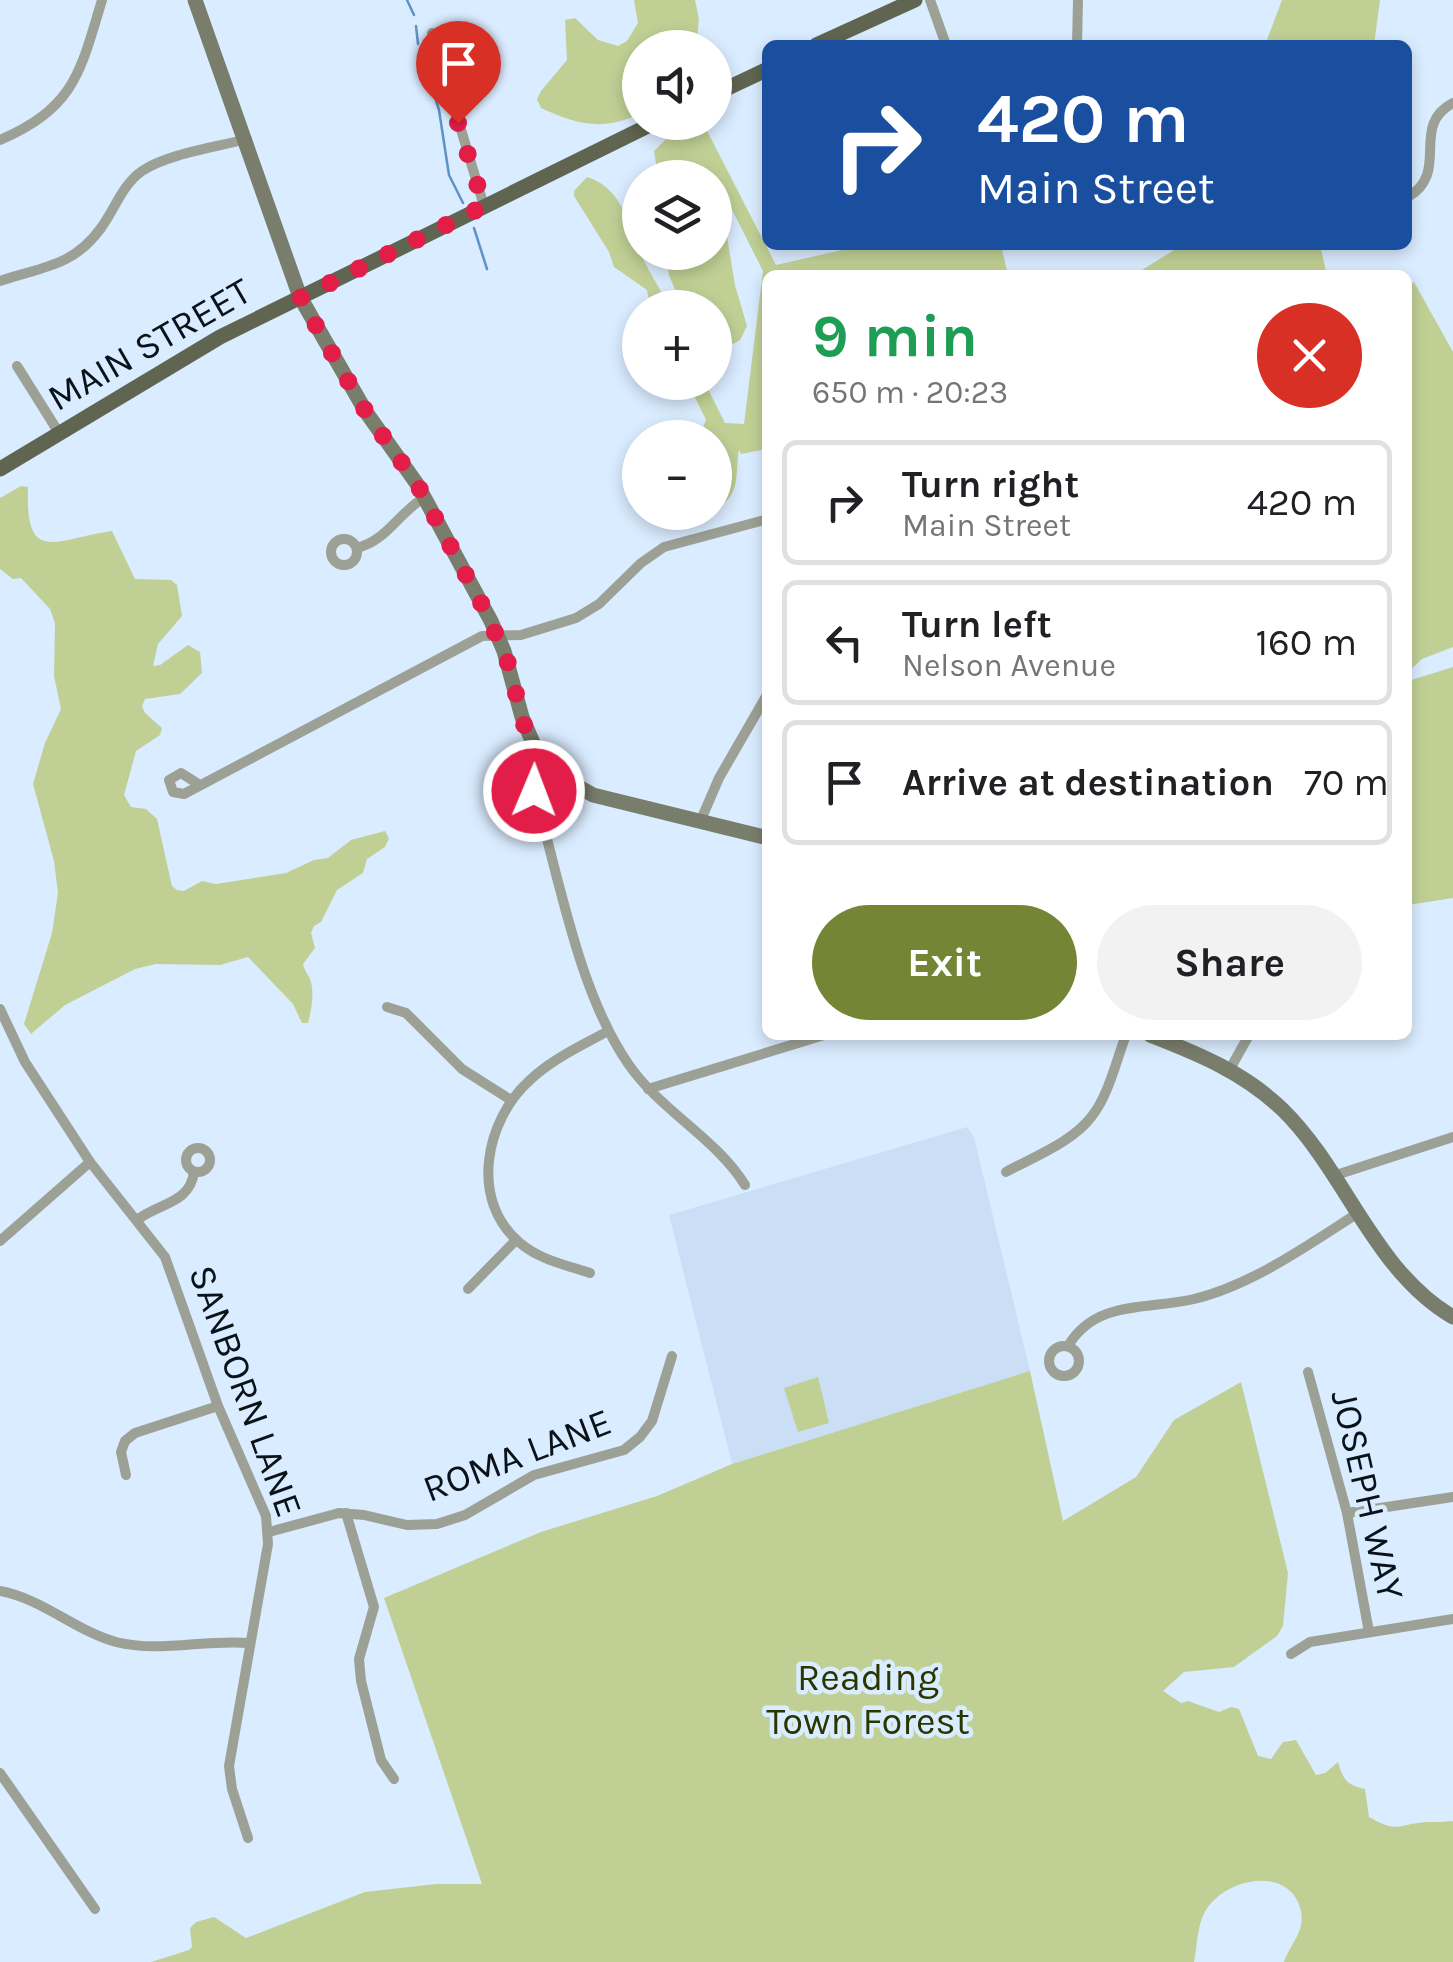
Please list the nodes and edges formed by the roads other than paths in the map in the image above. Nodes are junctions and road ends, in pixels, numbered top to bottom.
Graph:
1 (102, 0) edge
2 (195, 0) edge
3 (915, 0) edge
4 (930, 0) edge
5 (1078, 0) edge
6 (432, 33) dead end
7 (827, 40) edge
8 (944, 40) edge
9 (1077, 40) edge
10 (762, 74) edge
11 (732, 87) edge
12 (1453, 103) edge
13 (247, 139) junction
14 (622, 139) edge
15 (0, 140) edge
16 (1412, 194) edge
17 (484, 206) junction
18 (0, 281) edge
19 (300, 298) junction
20 (17, 366) dead end
21 (59, 433) junction
22 (0, 469) edge
23 (425, 497) junction
24 (762, 521) edge
25 (356, 548) dead end
26 (497, 634) junction
27 (762, 703) edge
28 (543, 760) junction
29 (200, 785) dead end
30 (700, 822) junction
31 (762, 837) edge
32 (387, 1007) dead end
33 (0, 1009) edge
34 (608, 1031) junction
35 (807, 1040) edge
36 (1124, 1040) edge
37 (1162, 1040) edge
38 (1246, 1040) edge
39 (1230, 1068) junction
40 (648, 1088) junction
41 (511, 1100) junction
42 (1453, 1137) edge
43 (90, 1162) junction
44 (194, 1172) dead end
45 (1006, 1172) dead end
46 (1333, 1176) junction
47 (745, 1186) dead end
48 (1358, 1212) junction
49 (137, 1220) junction
50 (516, 1240) junction
51 (0, 1241) edge
52 (590, 1273) dead end
53 (468, 1289) dead end
54 (1453, 1317) edge
55 (1068, 1346) dead end
56 (672, 1356) dead end
57 (1308, 1372) dead end
58 (218, 1406) junction
59 (126, 1475) dead end
60 (1453, 1496) edge
61 (346, 1513) junction
62 (1346, 1513) junction
63 (269, 1532) junction
64 (0, 1591) edge
65 (1453, 1619) edge
66 (1370, 1632) junction
67 (250, 1643) junction
68 (1291, 1654) dead end
69 (0, 1773) edge
70 (394, 1779) dead end
71 (248, 1838) dead end
72 (94, 1910) dead end

1 - 15 street
2 - 13 main road
3 - 7 main road
4 - 8 street
5 - 9 street
6 - 17 street
10 - 11 main road
12 - 16 street
13 - 18 street
13 - 19 main road
14 - 17 main road, MAIN STREET
17 - 19 main road, MAIN STREET
19 - 21 main road, MAIN STREET
19 - 23 main road
20 - 21 street
21 - 22 main road, MAIN STREET
23 - 25 street
23 - 26 main road
24 - 26 street
26 - 28 main road
26 - 29 street
27 - 30 street
28 - 30 main road
28 - 34 street
30 - 31 main road
32 - 41 street
33 - 43 street, SANBORN LANE
34 - 40 street
34 - 41 street
35 - 40 street
36 - 45 street
37 - 39 main road
38 - 39 street
39 - 46 main road
40 - 47 street
41 - 50 street
42 - 46 street
43 - 49 street, SANBORN LANE
43 - 51 street
44 - 49 street
46 - 48 main road
48 - 54 main road
48 - 55 street
49 - 58 street, SANBORN LANE
50 - 52 street
50 - 53 street
56 - 61 street, ROMA LANE
57 - 62 street, JOSEPH WAY
58 - 59 street
58 - 63 street, SANBORN LANE
60 - 62 street
61 - 63 street, ROMA LANE
61 - 70 street
62 - 66 street, JOSEPH WAY
63 - 67 street, SANBORN LANE
64 - 67 street
65 - 66 street
66 - 68 street
67 - 71 street, SANBORN LANE
69 - 72 street

